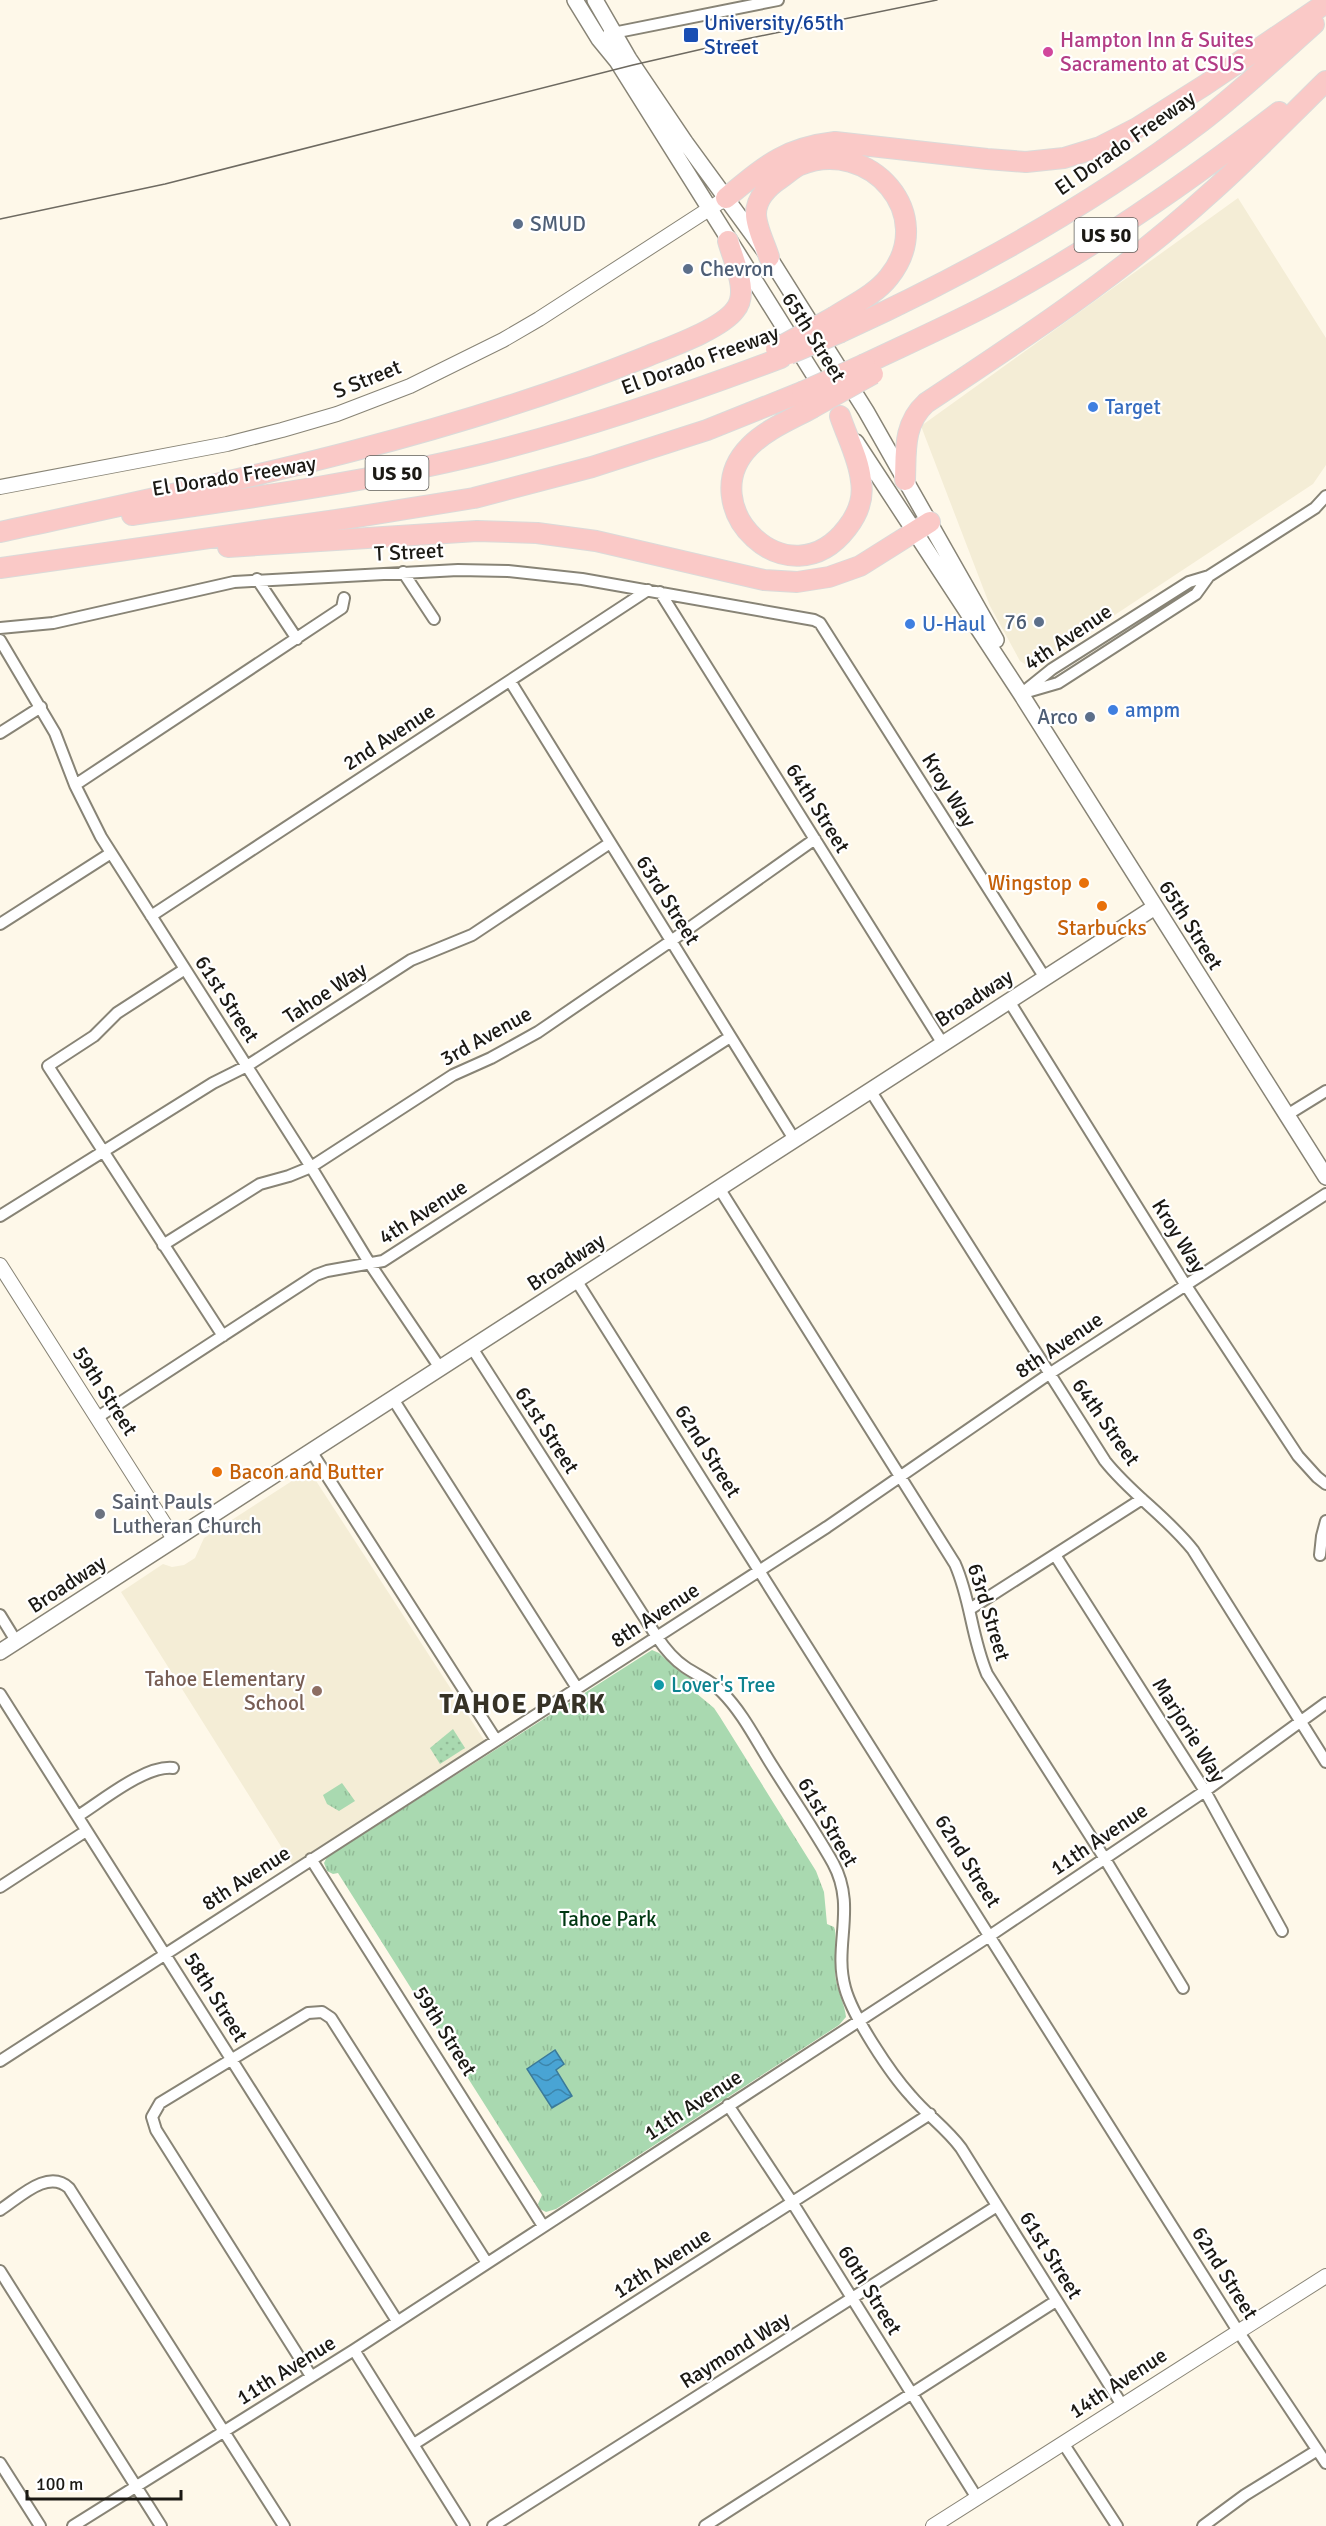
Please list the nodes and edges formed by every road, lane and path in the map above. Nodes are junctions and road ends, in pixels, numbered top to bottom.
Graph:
1 (575, 0) edge
2 (595, 0) edge
3 (778, 0) edge
4 (1326, 3) edge
5 (1326, 14) edge
6 (615, 31) junction
7 (1295, 33) junction
8 (599, 39) junction
9 (1326, 72) edge
10 (1326, 81) edge
11 (726, 198) junction
12 (710, 209) junction
13 (728, 241) junction
14 (769, 257) junction
15 (837, 325) junction
16 (807, 400) junction
17 (840, 416) junction
18 (905, 480) junction
19 (0, 487) edge
20 (1326, 496) edge
21 (922, 527) junction
22 (0, 533) edge
23 (175, 544) junction
24 (0, 568) edge
25 (404, 572) junction
26 (257, 579) junction
27 (648, 590) junction
28 (660, 592) junction
29 (344, 598) dead end
30 (434, 619) dead end
31 (820, 623) joint
32 (0, 628) edge
33 (297, 639) junction
34 (0, 640) edge
35 (510, 681) junction
36 (1021, 694) junction
37 (41, 707) junction
38 (0, 734) edge
39 (75, 785) junction
40 (814, 839) junction
41 (610, 843) junction
42 (111, 853) junction
43 (1155, 907) junction
44 (151, 916) junction
45 (0, 924) edge
46 (671, 941) junction
47 (185, 969) junction
48 (1045, 978) junction
49 (1009, 1001) junction
50 (730, 1037) junction
51 (943, 1044) junction
52 (247, 1066) junction
53 (870, 1090) junction
54 (1326, 1091) edge
55 (1287, 1115) junction
56 (794, 1139) junction
57 (103, 1152) junction
58 (311, 1167) junction
59 (1326, 1178) edge
60 (719, 1188) junction
61 (1326, 1194) edge
62 (0, 1216) edge
63 (163, 1245) junction
64 (370, 1264) junction
65 (0, 1265) edge
66 (576, 1280) junction
67 (1185, 1284) junction
68 (223, 1336) junction
69 (471, 1347) junction
70 (440, 1368) junction
71 (1049, 1374) junction
72 (393, 1398) junction
73 (98, 1417) junction
74 (311, 1451) junction
75 (900, 1476) junction
76 (1326, 1484) edge
77 (1142, 1499) junction
78 (1326, 1521) edge
79 (174, 1539) junction
80 (1055, 1555) junction
81 (1320, 1555) dead end
82 (761, 1570) junction
83 (970, 1609) junction
84 (0, 1615) edge
85 (657, 1637) junction
86 (16, 1641) junction
87 (0, 1652) edge
88 (577, 1688) junction
89 (0, 1694) edge
90 (1326, 1703) edge
91 (1301, 1721) junction
92 (496, 1740) junction
93 (1326, 1762) edge
94 (172, 1768) dead end
95 (1205, 1791) junction
96 (78, 1816) junction
97 (86, 1831) junction
98 (1105, 1858) junction
99 (311, 1859) junction
100 (0, 1887) edge
101 (1282, 1931) dead end
102 (991, 1935) junction
103 (166, 1954) junction
104 (1183, 1988) dead end
105 (859, 2021) junction
106 (231, 2058) junction
107 (0, 2061) edge
108 (728, 2105) junction
109 (930, 2114) junction
110 (792, 2202) junction
111 (997, 2206) junction
112 (0, 2210) edge
113 (543, 2226) junction
114 (487, 2263) junction
115 (0, 2271) edge
116 (1326, 2276) edge
117 (852, 2299) junction
118 (1056, 2301) junction
119 (397, 2321) junction
120 (1238, 2331) junction
121 (354, 2350) junction
122 (311, 2376) junction
123 (911, 2393) junction
124 (1122, 2405) junction
125 (225, 2431) junction
126 (1063, 2443) junction
127 (414, 2444) junction
128 (1316, 2451) junction
129 (0, 2463) edge
130 (1326, 2463) edge
131 (136, 2486) junction
132 (977, 2498) junction
133 (40, 2526) edge
134 (73, 2526) edge
135 (161, 2526) edge
136 (284, 2526) edge
137 (464, 2526) edge
138 (493, 2526) edge
139 (705, 2526) edge
140 (933, 2526) edge
141 (1117, 2526) edge
142 (1203, 2526) edge

1 - 8 main road, 65th Street
2 - 6 main road, 65th Street
3 - 6 street
4 - 7 highway
5 - 7 highway, El Dorado Freeway / US 50
6 - 8 street
6 - 11 main road, 65th Street
7 - 11 highway
7 - 15 highway, El Dorado Freeway / US 50
8 - 12 main road, 65th Street
9 - 16 highway, US 50, bridge
10 - 18 highway
11 - 12 street, S Street
11 - 14 main road, 65th Street
12 - 13 main road, 65th Street
12 - 19 street, S Street
13 - 17 main road, 65th Street
13 - 22 highway
14 - 15 highway
14 - 18 main road, 65th Street
15 - 22 highway, El Dorado Freeway / US 50, bridge
16 - 17 highway
16 - 23 highway, US 50
17 - 21 main road, 65th Street
18 - 21 main road, 65th Street
20 - 36 street, 4th Avenue
21 - 23 highway
21 - 36 main road, 65th Street
23 - 24 highway, US 50
25 - 26 street, T Street
25 - 27 street, T Street
25 - 30 street
26 - 32 street, T Street
26 - 33 street
27 - 28 street, T Street
27 - 35 street, 2nd Avenue
28 - 31 street, T Street
28 - 40 street, 64th Street
29 - 33 street
31 - 48 street, Kroy Way
33 - 39 street
34 - 37 street, 61st Street
35 - 41 street, 63rd Street
35 - 44 street, 2nd Avenue
36 - 43 main road, 65th Street
37 - 38 street
37 - 39 street, 61st Street
39 - 42 street, 61st Street
40 - 46 street, 3rd Avenue
40 - 51 street, 64th Street
41 - 46 street, 63rd Street
41 - 52 street, Tahoe Way
42 - 44 street, 61st Street
42 - 45 street
43 - 48 main road, Broadway
43 - 55 main road, 65th Street
44 - 47 street, 61st Street
46 - 50 street, 63rd Street
46 - 58 street, 3rd Avenue
47 - 52 street, 61st Street
47 - 57 street
48 - 49 main road, Broadway
49 - 51 main road, Broadway
49 - 67 street, Kroy Way
50 - 56 street, 63rd Street
50 - 64 street, 4th Avenue
51 - 53 main road, Broadway
52 - 57 street, Tahoe Way
52 - 58 street, 61st Street
53 - 56 main road, Broadway
53 - 71 street, 64th Street
54 - 55 street
55 - 59 main road, 65th Street
56 - 60 main road, Broadway
57 - 62 street, Tahoe Way
57 - 63 street
58 - 63 street, 3rd Avenue
58 - 64 street, 61st Street
60 - 66 main road, Broadway
60 - 75 street, 63rd Street
61 - 67 street, 8th Avenue
63 - 68 street
64 - 68 street, 4th Avenue
64 - 70 street, 61st Street
65 - 73 street, 59th Street
66 - 69 main road, Broadway
66 - 82 street, 62nd Street
67 - 71 street, 8th Avenue
67 - 76 street, Kroy Way
68 - 73 street, 4th Avenue
69 - 70 main road, Broadway
69 - 85 street, 61st Street
70 - 72 main road, Broadway
71 - 75 street, 8th Avenue
71 - 77 street, 64th Street
72 - 74 main road, Broadway
72 - 88 street
73 - 79 street, 59th Street
74 - 79 main road, Broadway
74 - 92 street
75 - 82 street, 8th Avenue
75 - 83 street, 63rd Street
77 - 80 street
77 - 91 street, 64th Street
78 - 81 street
79 - 86 main road, Broadway
80 - 83 street
80 - 95 street, Marjorie Way
82 - 85 street, 8th Avenue
82 - 102 street, 62nd Street
83 - 98 street, 63rd Street
84 - 86 street
85 - 88 street, 8th Avenue
85 - 105 street, 61st Street
86 - 87 main road, Broadway
88 - 92 street, 8th Avenue
89 - 96 street, 58th Street
90 - 91 street, 11th Avenue
91 - 93 street, 64th Street
91 - 95 street, 11th Avenue
92 - 99 street, 8th Avenue
94 - 96 street
95 - 98 street, 11th Avenue
95 - 101 street, Marjorie Way
96 - 97 street, 58th Street
97 - 100 street
97 - 103 street, 58th Street
98 - 102 street, 11th Avenue
98 - 104 street, 63rd Street
99 - 103 street, 8th Avenue
99 - 113 street, 59th Street
102 - 105 street, 11th Avenue
102 - 120 street, 62nd Street
103 - 106 street, 58th Street
103 - 107 street, 8th Avenue
105 - 108 street, 11th Avenue
105 - 109 street, 61st Street
106 - 114 street
106 - 119 street, 58th Street
106 - 122 street
108 - 110 street, 60th Street
108 - 113 street, 11th Avenue
109 - 110 street, 12th Avenue
109 - 111 street, 61st Street
110 - 117 street, 60th Street
110 - 127 street, 12th Avenue
111 - 117 street, Raymond Way
111 - 118 street, 61st Street
112 - 125 street
113 - 114 street, 11th Avenue
114 - 119 street, 11th Avenue
115 - 131 street
116 - 120 street, 14th Avenue
117 - 123 street, 60th Street
117 - 138 street, Raymond Way
118 - 123 street
118 - 124 street, 61st Street
119 - 121 street, 11th Avenue
120 - 124 street, 14th Avenue
120 - 128 street, 62nd Street
121 - 122 street, 11th Avenue
121 - 127 street
122 - 125 street, 11th Avenue
123 - 132 street, 60th Street
123 - 139 street
124 - 126 street, 14th Avenue
125 - 131 street, 11th Avenue
125 - 136 street
126 - 132 street, 14th Avenue
126 - 141 street
127 - 137 street
128 - 130 street, 62nd Street
128 - 142 street
129 - 133 street
131 - 134 street, 11th Avenue
131 - 135 street
132 - 140 street, 14th Avenue

